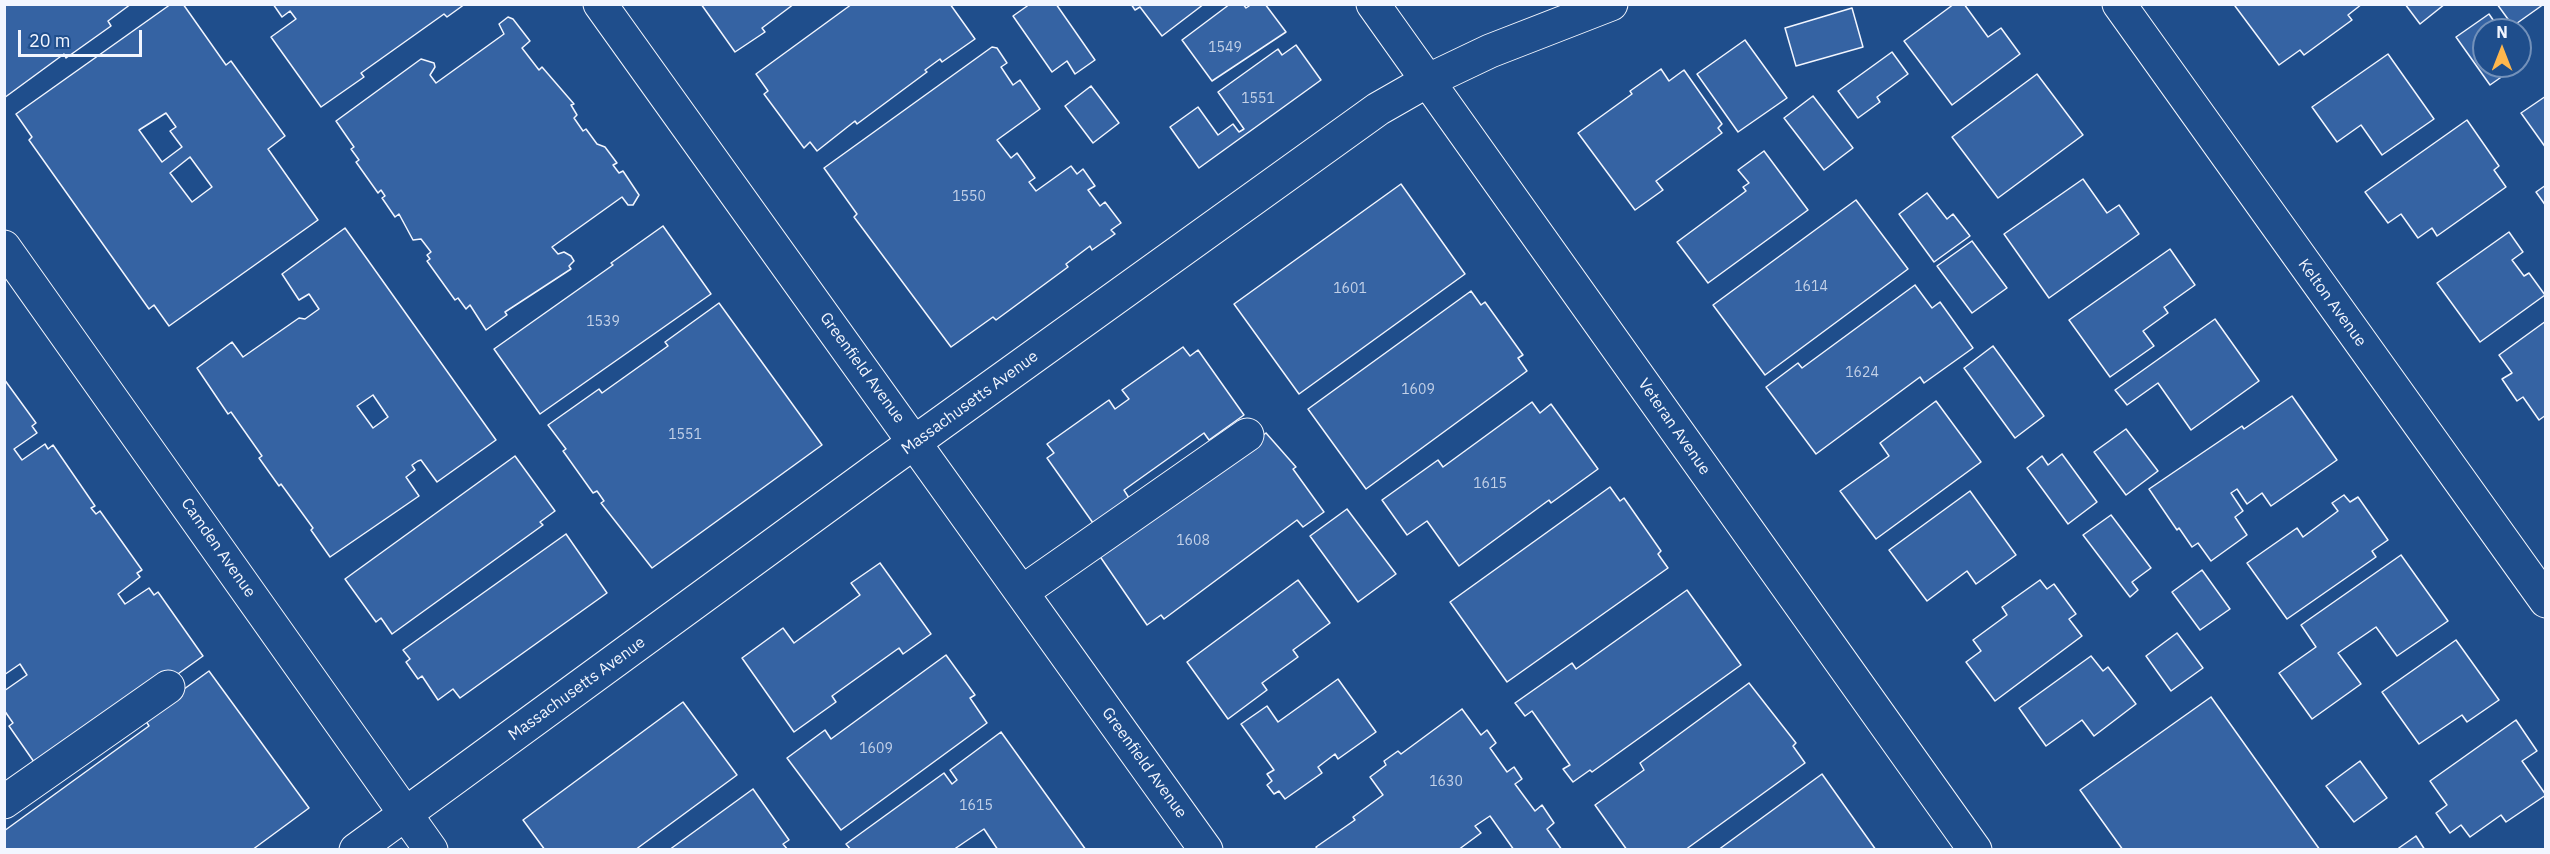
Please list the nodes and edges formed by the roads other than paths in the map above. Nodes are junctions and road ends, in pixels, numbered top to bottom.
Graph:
1 (600, 4) edge
2 (1373, 4) edge
3 (1611, 4) edge
4 (2119, 4) edge
5 (1427, 81) junction
6 (4, 247) edge
7 (1247, 435) dead end
8 (915, 442) junction
9 (1022, 592) junction
10 (2546, 601) edge
11 (168, 687) dead end
12 (4, 802) edge
13 (406, 814) junction
14 (357, 849) edge
15 (431, 849) edge
16 (1206, 849) edge
17 (1975, 849) edge

1 - 8 street, Greenfield Avenue
2 - 5 street, Veteran Avenue
3 - 5 street, Massachusetts Avenue
4 - 10 street, Kelton Avenue
5 - 8 street, Massachusetts Avenue
5 - 17 street, Veteran Avenue
6 - 13 street, Camden Avenue
7 - 9 street
8 - 9 street, Greenfield Avenue
8 - 13 street, Massachusetts Avenue
9 - 16 street, Greenfield Avenue
11 - 12 street
13 - 14 street, Massachusetts Avenue
13 - 15 street, Camden Avenue

